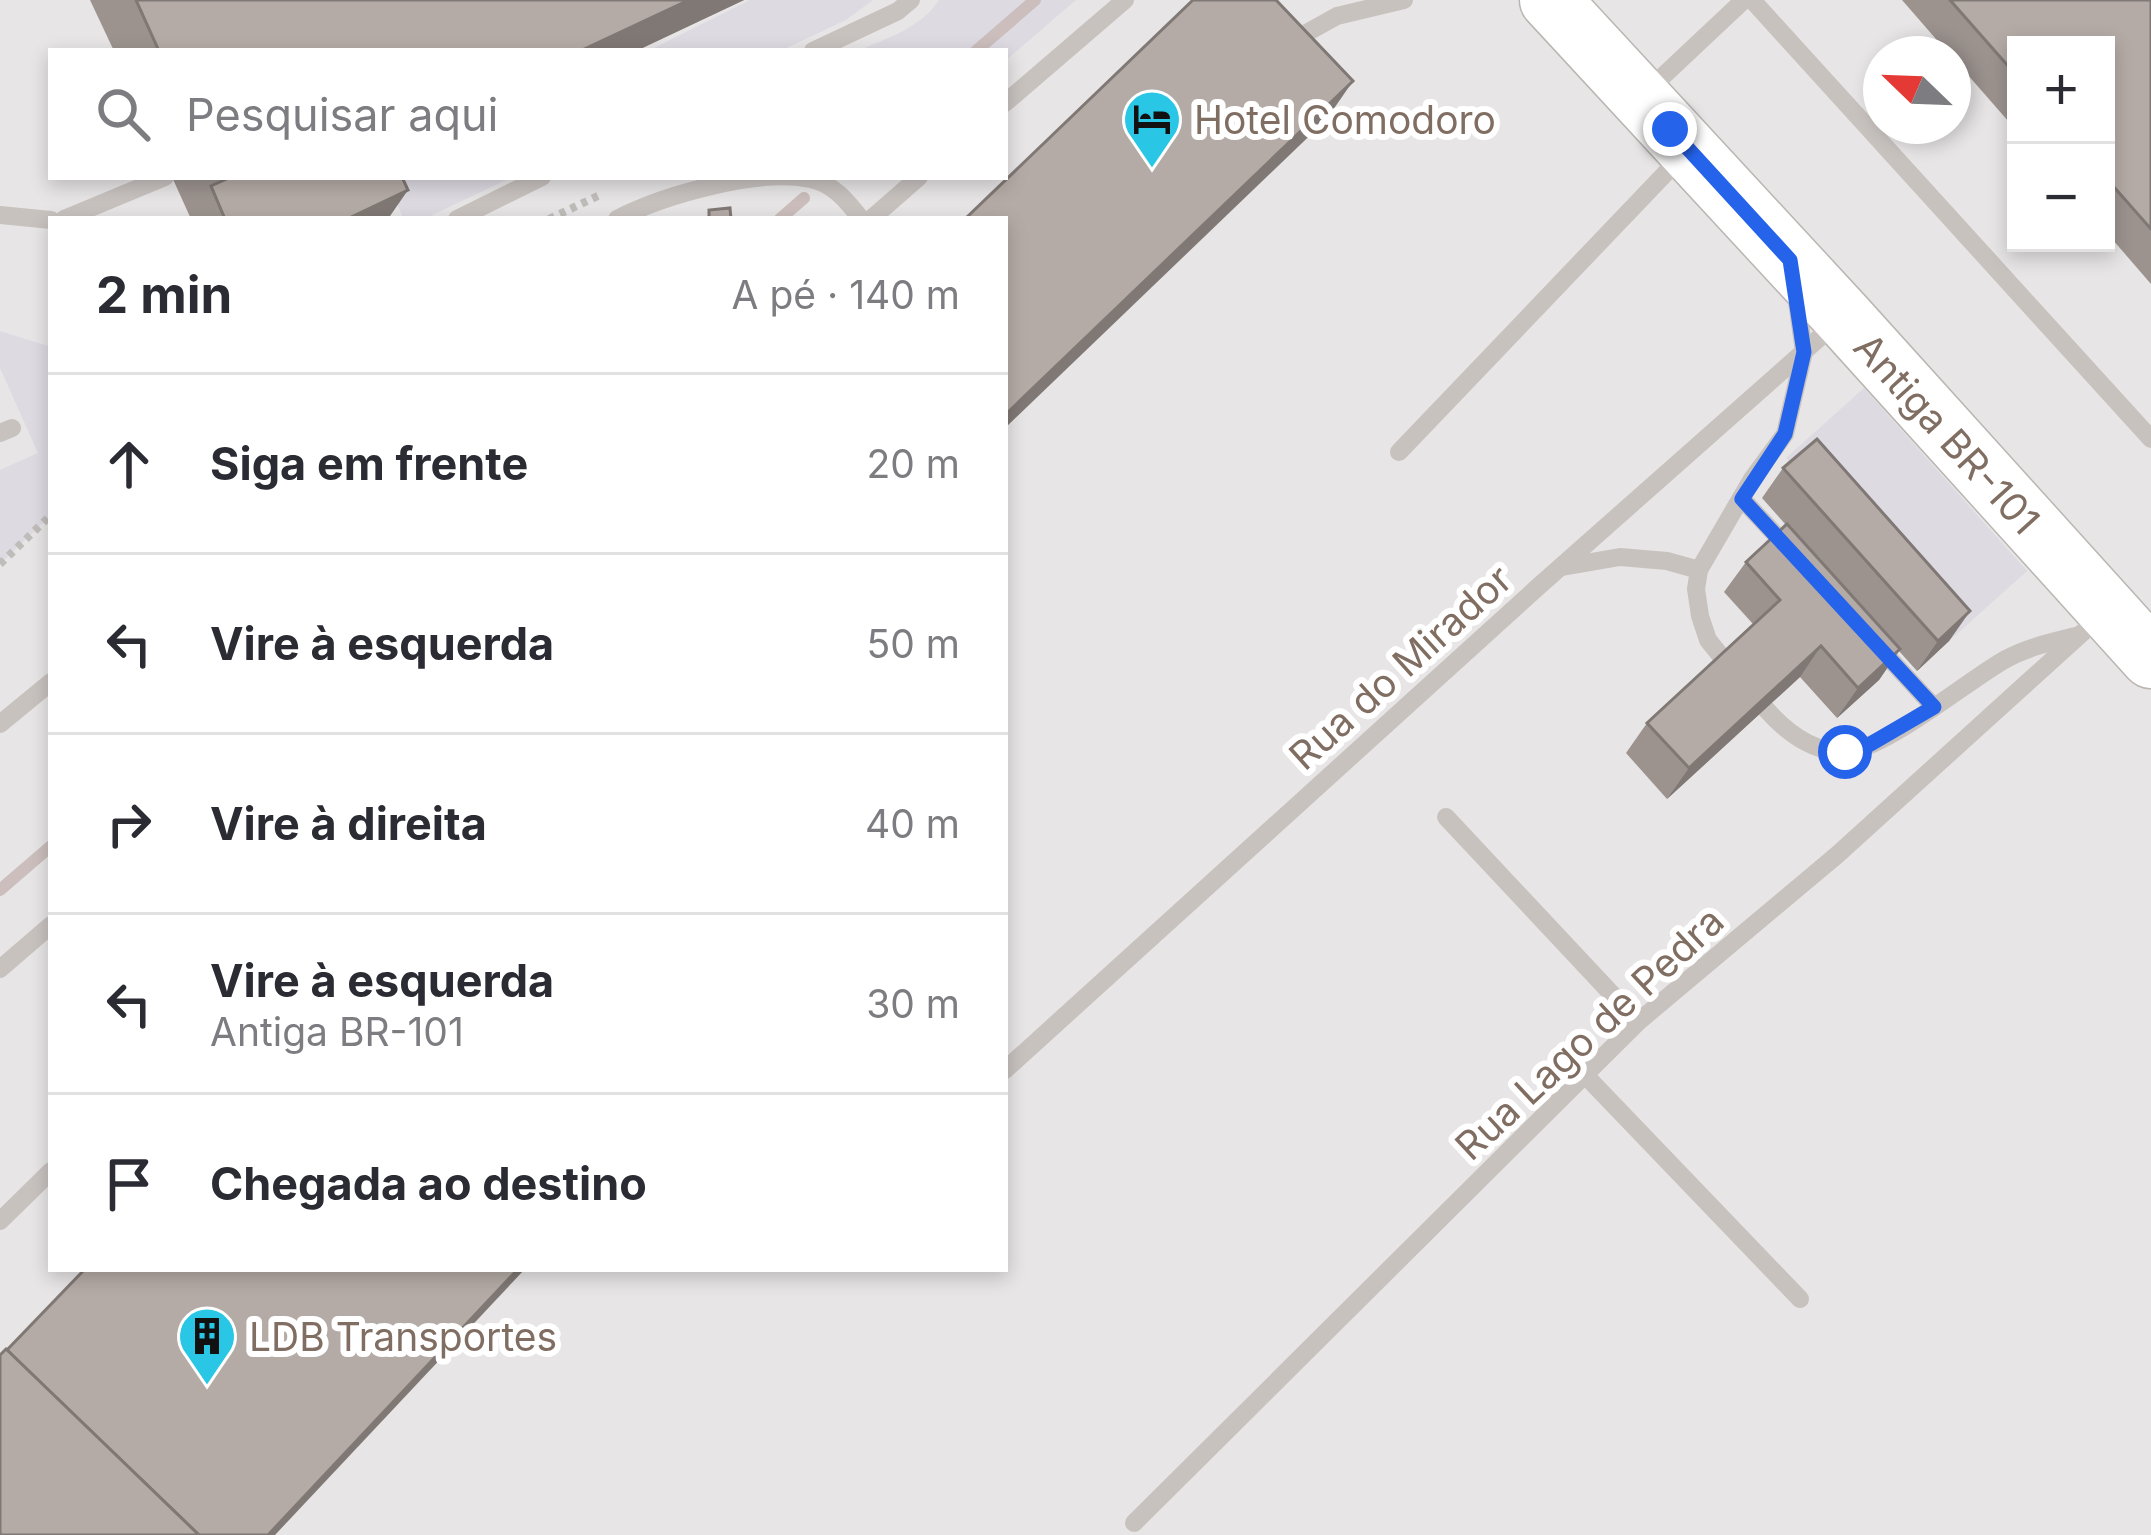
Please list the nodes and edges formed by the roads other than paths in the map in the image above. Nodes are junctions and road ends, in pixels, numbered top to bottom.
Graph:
1 (911, 0) edge
2 (1125, 0) edge
3 (1334, 0) edge
4 (1404, 0) edge
5 (1550, 0) edge
6 (1748, 0) edge
7 (819, 48) edge
8 (1641, 98) junction
9 (1008, 100) edge
10 (1688, 149) junction
11 (158, 180) edge
12 (536, 180) edge
13 (741, 180) edge
14 (816, 180) edge
15 (916, 180) edge
16 (0, 215) edge
17 (71, 216) edge
18 (464, 216) edge
19 (624, 216) edge
20 (859, 216) edge
21 (874, 216) edge
22 (48, 220) edge
23 (1824, 334) junction
24 (2151, 440) edge
25 (1399, 452) dead end
26 (1742, 499) junction
27 (1561, 567) junction
28 (1806, 568) edge
29 (1699, 570) junction
30 (2092, 623) junction
31 (1870, 638) edge
32 (2151, 658) edge
33 (1725, 661) edge
34 (48, 684) edge
35 (1934, 707) junction
36 (1766, 708) edge
37 (0, 724) edge
38 (1446, 817) dead end
39 (48, 928) edge
40 (0, 969) edge
41 (1638, 1022) junction
42 (1008, 1067) edge
43 (1584, 1074) junction
44 (48, 1174) edge
45 (0, 1221) edge
46 (1801, 1299) dead end
47 (1134, 1523) dead end

1 - 7 lane
2 - 9 lane
3 - 4 lane
5 - 8 main road, Antiga BR-101
6 - 8 lane
6 - 24 lane
8 - 10 main road, Antiga BR-101
10 - 23 main road, Antiga BR-101
10 - 25 lane
11 - 17 lane
12 - 18 lane
13 - 19 lane
14 - 20 lane
15 - 21 lane
16 - 22 lane
23 - 26 lane
23 - 27 lane, Rua do Mirador
23 - 30 main road, Antiga BR-101
26 - 28 lane
26 - 29 lane
27 - 29 lane
27 - 42 lane, Rua do Mirador
29 - 33 lane
30 - 32 main road, Antiga BR-101
30 - 35 lane
30 - 41 lane, Rua Lago de Pedra
31 - 35 lane
34 - 37 lane
35 - 36 lane
38 - 41 lane
39 - 40 lane
41 - 43 lane, Rua Lago de Pedra
43 - 46 lane
43 - 47 lane, Rua Lago de Pedra
44 - 45 lane

